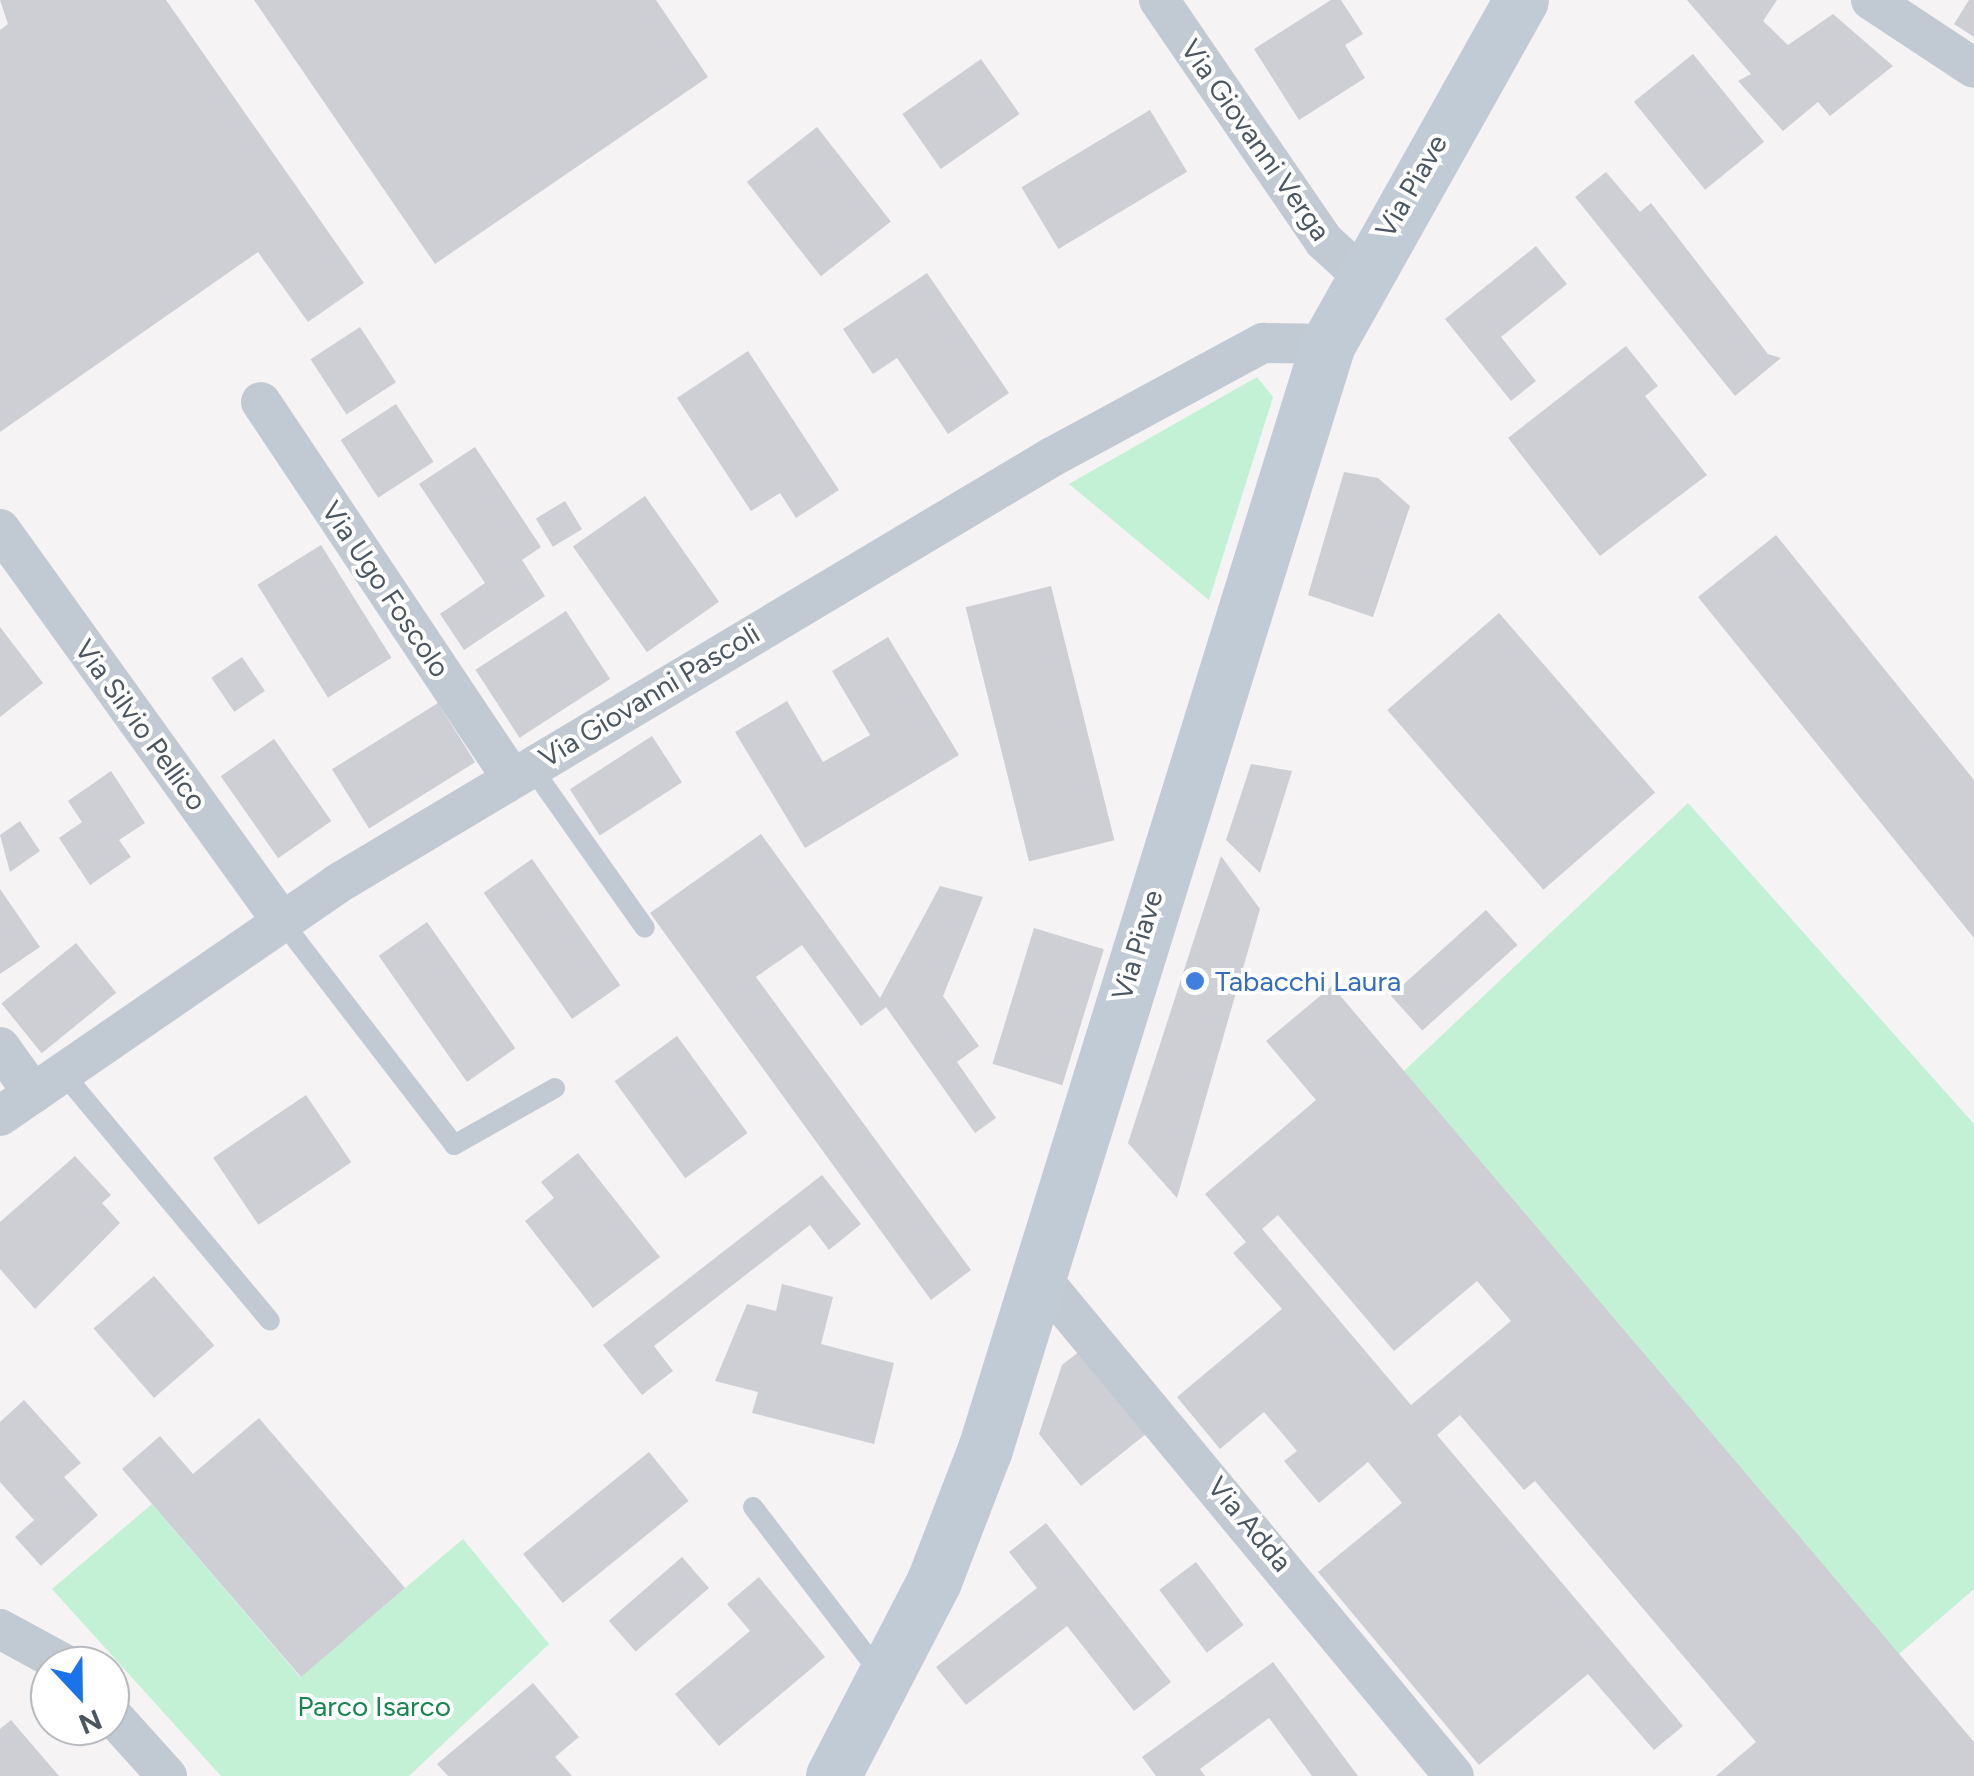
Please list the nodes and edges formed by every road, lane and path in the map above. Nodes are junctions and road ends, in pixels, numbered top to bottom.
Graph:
1 (1159, 0) edge
2 (1521, 0) edge
3 (1871, 0) edge
4 (1974, 68) edge
5 (1360, 274) junction
6 (1328, 344) junction
7 (261, 402) dead end
8 (0, 530) edge
9 (520, 771) junction
10 (281, 920) junction
11 (645, 928) dead end
12 (0, 1047) edge
13 (47, 1082) junction
14 (555, 1088) dead end
15 (0, 1116) edge
16 (1040, 1277) junction
17 (270, 1321) dead end
18 (753, 1507) dead end
19 (0, 1628) edge
20 (32, 1646) edge
21 (885, 1679) junction
22 (130, 1735) edge
23 (167, 1776) edge
24 (833, 1776) edge
25 (1454, 1776) edge

1 - 5 street, Via Giovanni Verga
2 - 5 street, Via Piave
3 - 4 street
5 - 6 street, Via Piave
6 - 9 street, Via Giovanni Pascoli
6 - 16 street, Via Piave
7 - 9 street, Via Ugo Foscolo
8 - 10 street, Via Silvio Pellico
9 - 10 street, Via Giovanni Pascoli
9 - 11 lane
10 - 13 street, Via Giovanni Pascoli
10 - 14 lane
12 - 13 street
13 - 15 street, Via Giovanni Pascoli
13 - 17 lane
16 - 21 street, Via Piave
16 - 25 street, Via Adda
18 - 21 lane
19 - 20 street
21 - 24 street, Via Piave
22 - 23 street

